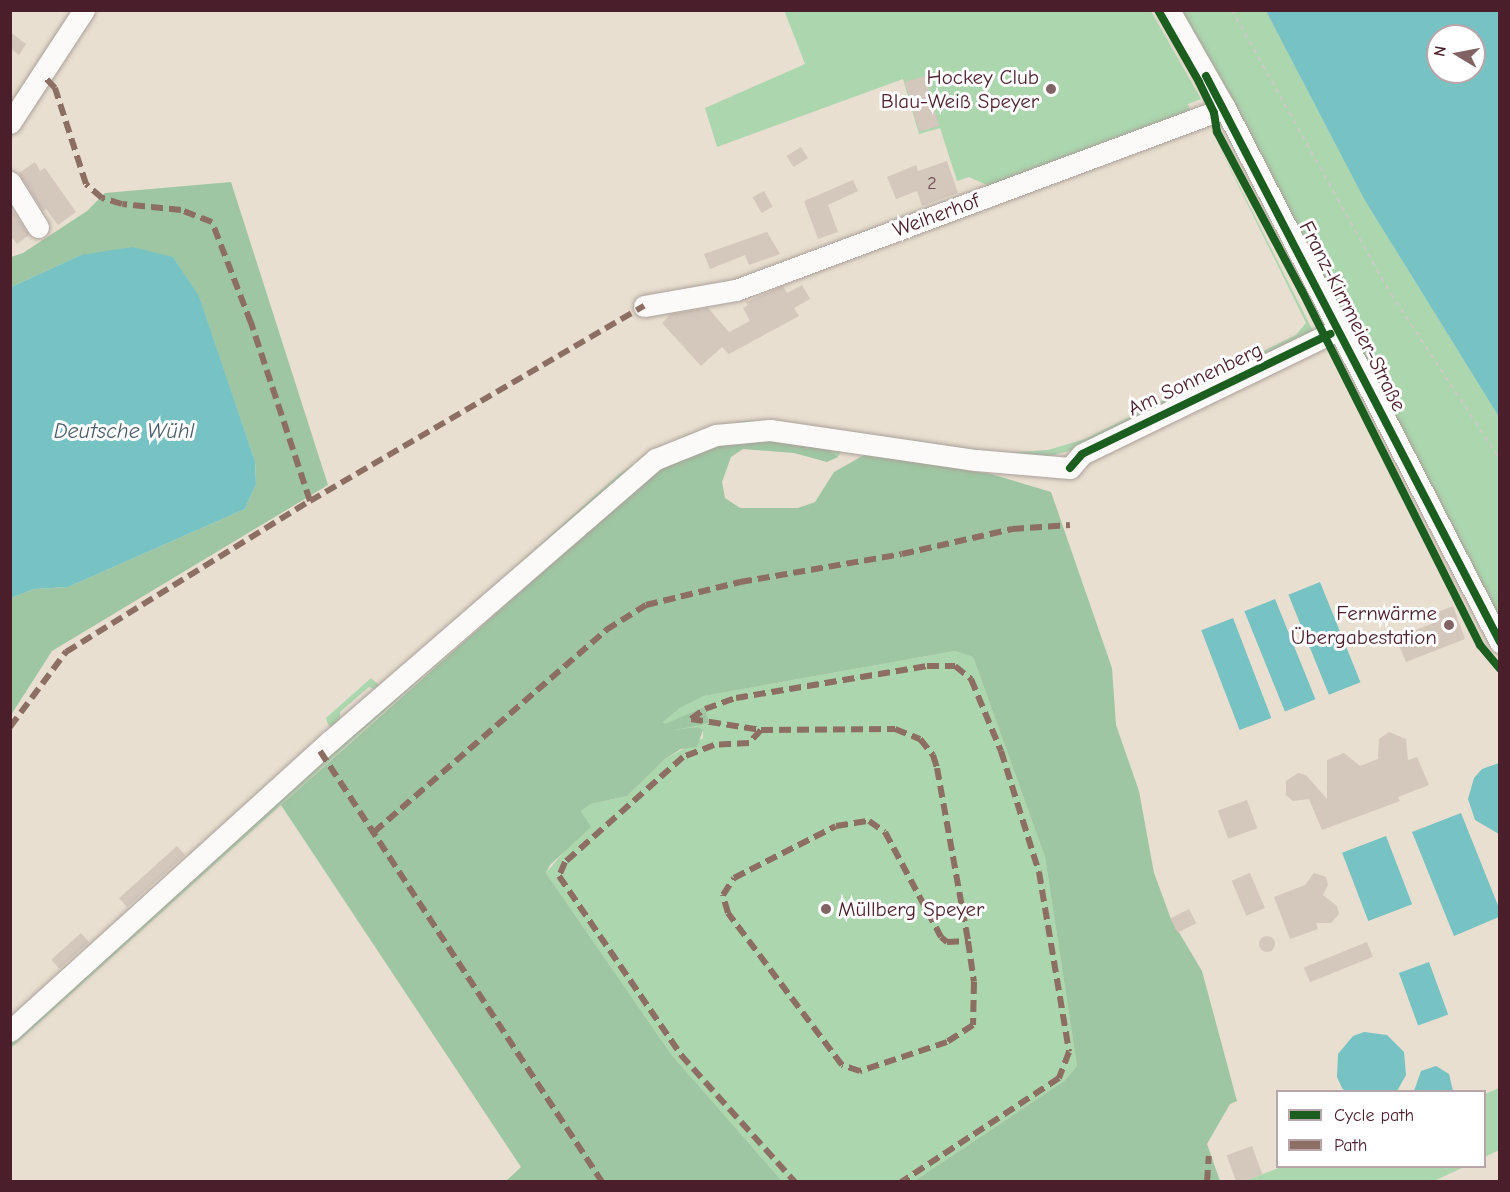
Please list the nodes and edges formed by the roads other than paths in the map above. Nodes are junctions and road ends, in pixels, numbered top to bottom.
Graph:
1 (84, 10) edge
2 (1169, 10) edge
3 (1225, 108) junction
4 (10, 123) edge
5 (10, 182) edge
6 (38, 227) dead end
7 (644, 306) dead end
8 (1339, 329) junction
9 (1500, 642) edge
10 (10, 1030) edge

1 - 4 street
2 - 3 street, Franz-Kirrmeier-Straße
3 - 7 street, Weiherhof
3 - 8 street, Franz-Kirrmeier-Straße
5 - 6 street
8 - 9 street, Franz-Kirrmeier-Straße
8 - 10 street, Am Sonnenberg

